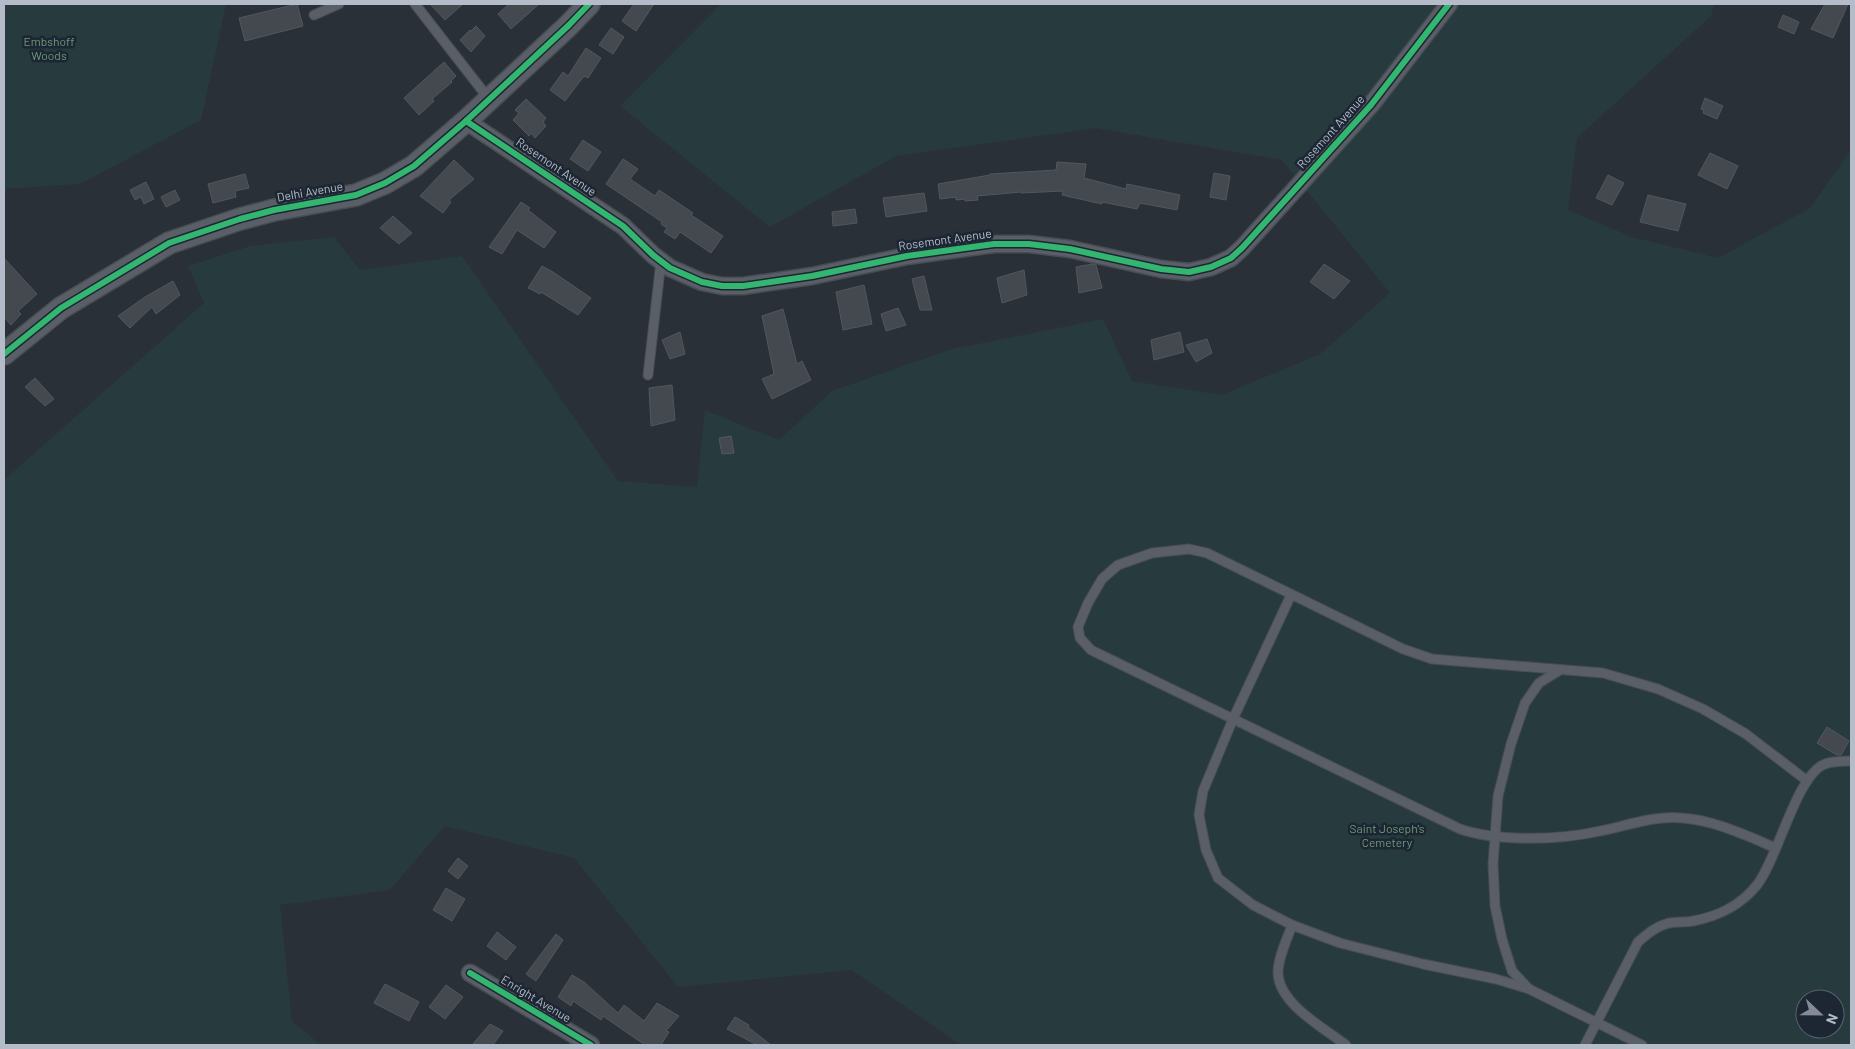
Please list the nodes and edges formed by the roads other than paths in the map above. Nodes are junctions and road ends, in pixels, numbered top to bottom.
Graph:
1 (339, 4) edge
2 (415, 4) edge
3 (588, 4) edge
4 (1449, 4) edge
5 (314, 14) dead end
6 (489, 99) junction
7 (466, 121) junction
8 (660, 261) junction
9 (4, 354) edge
10 (648, 375) dead end
11 (1291, 594) junction
12 (1560, 670) junction
13 (1234, 719) junction
14 (1851, 761) edge
15 (1806, 780) junction
16 (1495, 836) junction
17 (1776, 848) junction
18 (1292, 925) junction
19 (470, 973) dead end
20 (1529, 989) junction
21 (1597, 1023) junction
22 (591, 1045) edge
23 (1346, 1045) edge
24 (1585, 1045) edge
25 (1642, 1045) edge

1 - 5 lane
2 - 6 lane
3 - 6 street, Delhi Avenue
4 - 8 street, Rosemont Avenue
6 - 7 street, Delhi Avenue
7 - 8 street, Rosemont Avenue
7 - 9 street, Delhi Avenue
8 - 10 lane
11 - 12 lane
11 - 13 lane
11 - 13 lane
12 - 15 lane
12 - 16 lane
13 - 16 lane
13 - 18 lane
14 - 15 lane
15 - 17 lane
16 - 17 lane
16 - 20 lane
17 - 21 lane
18 - 20 lane
18 - 23 lane
19 - 22 street, Enright Avenue
20 - 21 lane
21 - 24 lane
21 - 25 lane

